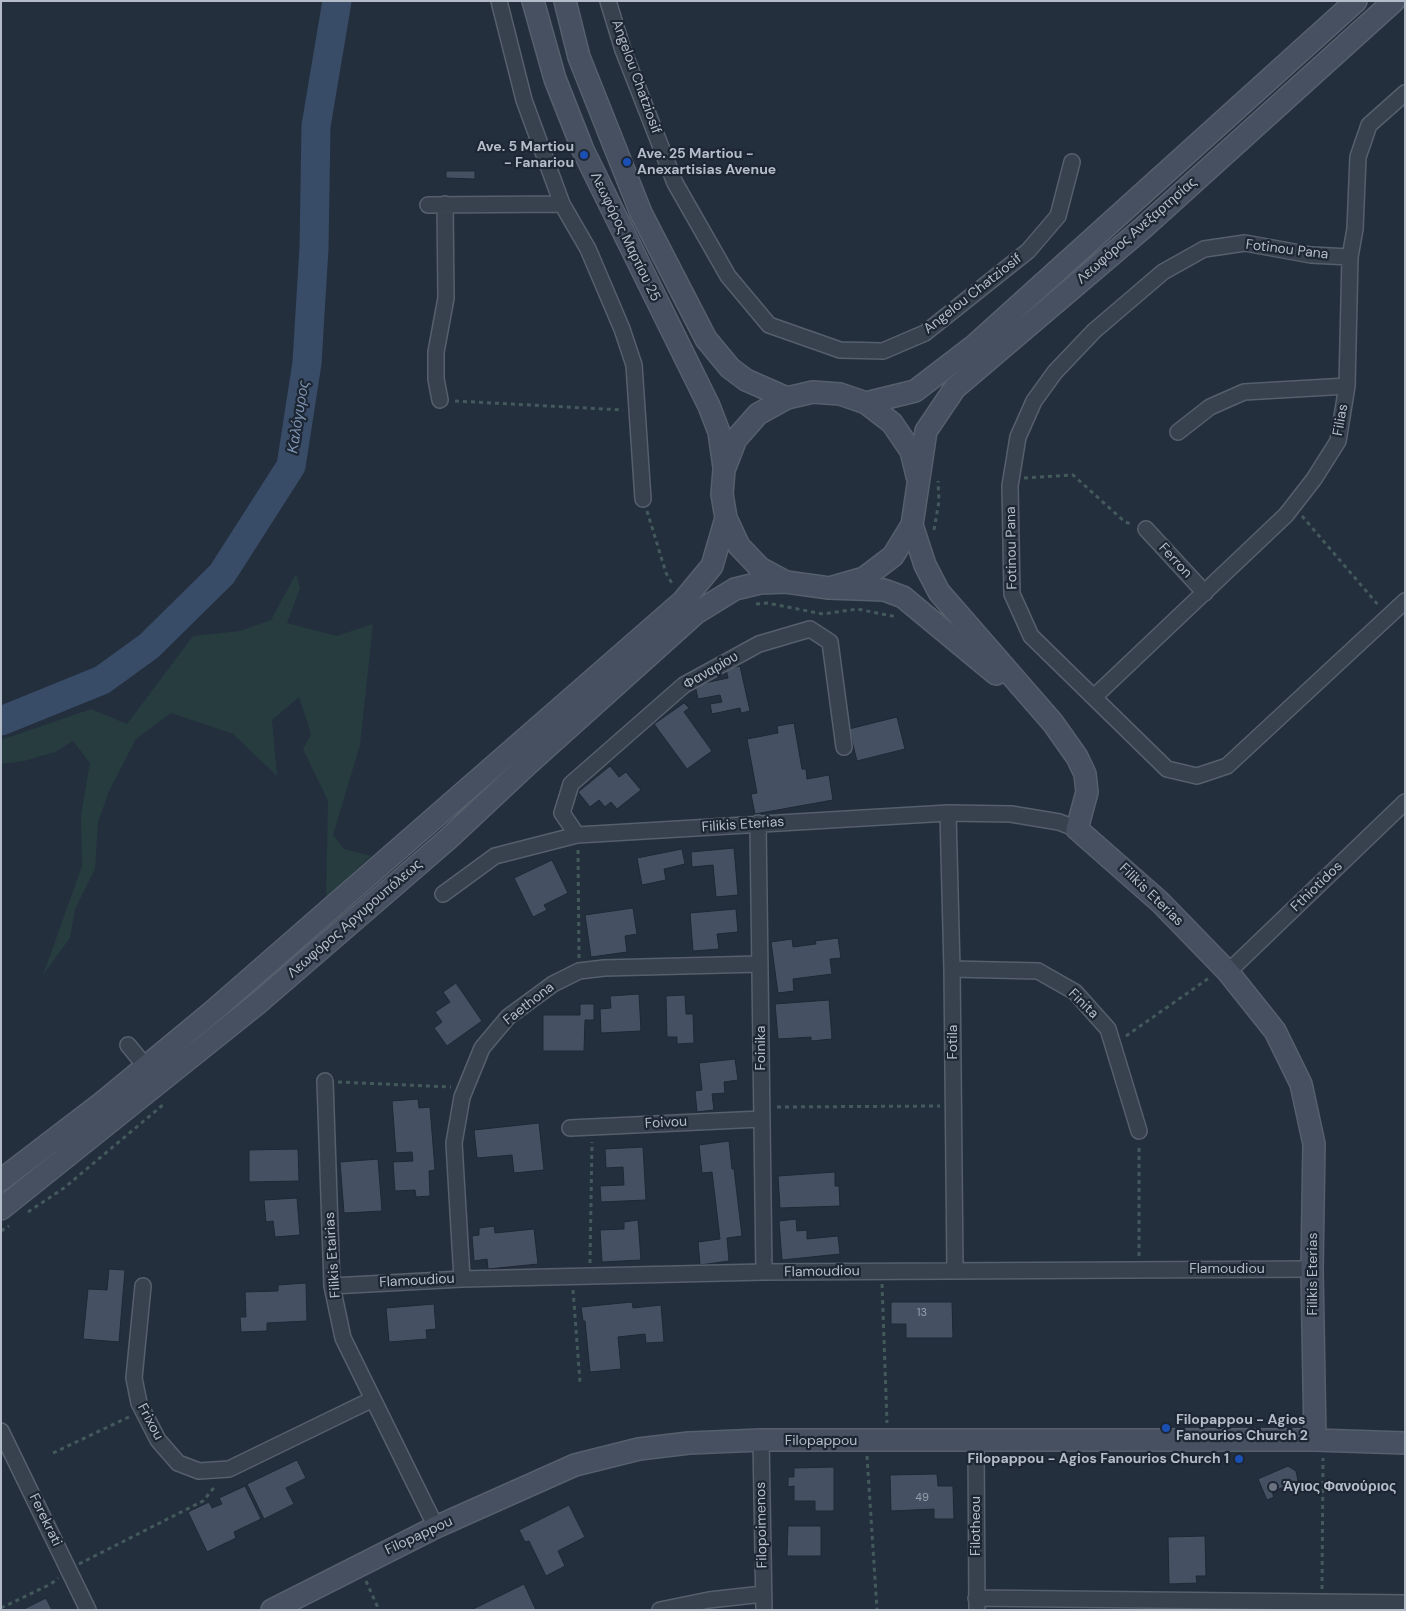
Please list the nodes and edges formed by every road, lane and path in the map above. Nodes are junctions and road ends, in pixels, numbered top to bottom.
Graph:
1 (499, 1) edge
2 (533, 1) edge
3 (564, 1) edge
4 (608, 1) edge
5 (1356, 1) edge
6 (1394, 1) edge
7 (1405, 93) edge
8 (1072, 162) dead end
9 (428, 204) dead end
10 (445, 204) junction
11 (562, 204) junction
12 (1350, 257) junction
13 (1347, 386) junction
14 (787, 398) junction
15 (440, 400) joint
16 (866, 403) junction
17 (639, 411) junction
18 (1178, 432) dead end
19 (724, 470) junction
20 (1011, 479) junction
21 (918, 484) junction
22 (643, 499) joint
23 (1293, 506) junction
24 (726, 518) junction
25 (912, 525) junction
26 (1146, 529) joint
27 (786, 582) junction
28 (829, 588) junction
29 (1205, 593) junction
30 (685, 601) junction
31 (1405, 601) edge
32 (1388, 616) junction
33 (1094, 698) junction
34 (1053, 723) junction
35 (844, 748) dead end
36 (1405, 802) edge
37 (948, 813) junction
38 (758, 824) junction
39 (1076, 829) junction
40 (578, 836) junction
41 (443, 894) dead end
42 (760, 964) junction
43 (952, 969) junction
44 (1226, 969) junction
45 (579, 971) junction
46 (1113, 1044) junction
47 (128, 1045) dead end
48 (146, 1067) junction
49 (325, 1081) joint
50 (466, 1088) junction
51 (953, 1106) junction
52 (761, 1113) junction
53 (592, 1127) junction
54 (570, 1128) dead end
55 (1139, 1131) joint
56 (1, 1180) edge
57 (1, 1209) edge
58 (1139, 1269) junction
59 (1312, 1269) junction
60 (955, 1270) junction
61 (882, 1271) junction
62 (764, 1272) junction
63 (590, 1276) junction
64 (572, 1277) junction
65 (462, 1279) junction
66 (143, 1286) dead end
67 (332, 1286) junction
68 (580, 1382) dead end
69 (371, 1400) junction
70 (143, 1410) junction
71 (1, 1431) edge
72 (761, 1440) junction
73 (1319, 1440) junction
74 (877, 1441) junction
75 (976, 1442) junction
76 (1405, 1442) edge
77 (53, 1453) dead end
78 (229, 1469) junction
79 (436, 1527) junction
80 (358, 1565) junction
81 (68, 1569) junction
82 (763, 1594) junction
83 (1322, 1602) junction
84 (1405, 1603) edge
85 (977, 1604) edge
86 (1349, 1606) edge
87 (1, 1608) edge
88 (88, 1610) edge
89 (272, 1610) edge
90 (379, 1610) edge
91 (660, 1610) edge
92 (764, 1610) edge
93 (876, 1610) edge

1 - 11 street
2 - 19 main road, Λεωφόρος Μαρτίου 25
3 - 14 main road, Λεωφόρος Μαρτίου 25
4 - 8 street, Angelou Chatziosif
5 - 16 main road, Λεωφόρος Ανεξαρτησίας
6 - 21 main road, Λεωφόρος Ανεξαρτησίας
7 - 12 street, Filias
9 - 10 street
10 - 11 street
10 - 15 street
11 - 17 street
12 - 13 street, Filias
12 - 20 street, Fotinou Pana
13 - 18 street
13 - 23 street, Filias
14 - 16 main road
14 - 19 main road
15 - 17 path
16 - 21 main road
17 - 22 street
19 - 24 main road
20 - 26 path
20 - 33 street, Fotinou Pana
21 - 25 main road, Λεωφόρος Ανεξαρτησίας
22 - 30 path
23 - 29 street, Filias
23 - 32 path
24 - 27 main road
24 - 30 main road
25 - 28 main road
25 - 34 main road
26 - 29 street, Ferron
27 - 28 main road
27 - 30 main road
28 - 34 main road
29 - 33 street, Filias
30 - 48 main road, Λεωφόρος Αργυρουπόλεως
30 - 57 main road, Λεωφόρος Αργυρουπόλεως
31 - 32 street, Fotinou Pana
32 - 33 street, Fotinou Pana
34 - 39 main road
35 - 40 street, Φαναρίου
36 - 44 street, Fthiotidos
37 - 38 street, Filikis Eterias
37 - 39 street, Filikis Eterias
37 - 43 street, Fotila
38 - 40 street, Filikis Eterias
38 - 42 street, Foinika
39 - 44 main road, Filikis Eterias
40 - 41 street
40 - 45 path
42 - 45 street, Faethona
42 - 52 street, Foinika
43 - 46 street, Finita
43 - 51 street, Fotila
44 - 46 path
44 - 59 main road, Filikis Eterias
45 - 50 street, Faethona
46 - 55 street, Finita
47 - 48 street
48 - 56 main road, Λεωφόρος Αργυρουπόλεως
49 - 50 path
49 - 67 street, Filikis Etairias
50 - 65 street, Faethona
51 - 52 path
51 - 60 street, Fotila
52 - 53 street, Foivou
52 - 62 street, Foinika
53 - 54 street, Foivou
53 - 63 path
55 - 58 path
58 - 59 street, Flamoudiou
58 - 60 street, Flamoudiou
59 - 73 main road, Filikis Eterias
60 - 61 street, Flamoudiou
61 - 62 street, Flamoudiou
61 - 74 path
62 - 63 street, Flamoudiou
63 - 64 street, Flamoudiou
64 - 65 street, Flamoudiou
64 - 68 path
65 - 67 street, Flamoudiou
66 - 70 street, Frixou
67 - 69 street, Filikis Etairias
69 - 78 street, Frixou
69 - 79 street, Filikis Etairias
70 - 77 path
70 - 78 street, Frixou
71 - 81 street, Ferekrati
72 - 74 main road, Filopappou
72 - 79 main road, Filopappou
72 - 82 street, Filopoimenos
73 - 75 main road, Filopappou
73 - 76 main road, Filopappou
73 - 83 path
74 - 75 main road, Filopappou
74 - 93 path
75 - 85 street, Filotheou
78 - 81 path
79 - 80 main road, Filopappou
80 - 89 main road, Filopappou
80 - 90 path
81 - 87 path
81 - 88 street, Ferekrati
82 - 91 street
82 - 92 street, Filopoimenos
83 - 85 street
83 - 86 street
84 - 86 street

